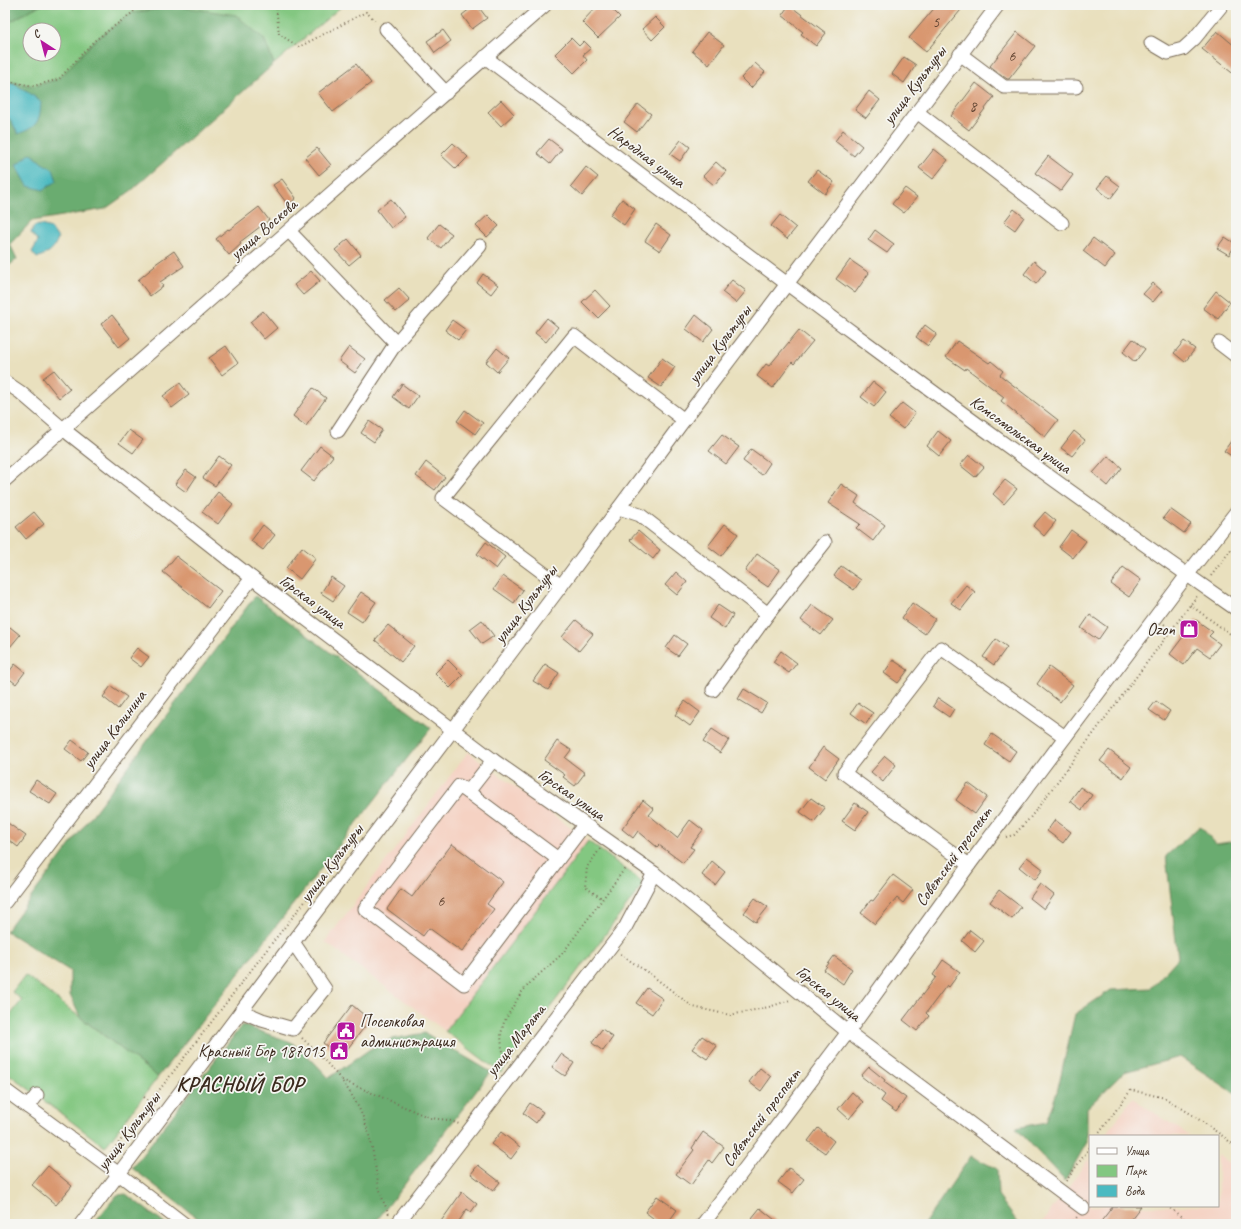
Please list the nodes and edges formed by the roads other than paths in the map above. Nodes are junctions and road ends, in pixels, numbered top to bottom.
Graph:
1 (545, 5) edge
2 (998, 5) edge
3 (1219, 6) edge
4 (386, 30) road end
5 (1151, 43) dead end
6 (960, 54) junction
7 (485, 57) junction
8 (1076, 87) dead end
9 (446, 93) junction
10 (917, 112) junction
11 (1062, 223) dead end
12 (289, 231) junction
13 (480, 246) dead end
14 (787, 284) junction
15 (396, 343) junction
16 (1219, 343) dead end
17 (1236, 356) edge
18 (5, 382) edge
19 (684, 420) junction
20 (63, 429) junction
21 (338, 431) dead end
22 (5, 480) edge
23 (619, 508) junction
24 (1236, 512) edge
25 (825, 542) dead end
26 (1187, 575) junction
27 (252, 578) junction
28 (561, 586) junction
29 (1236, 609) edge
30 (768, 614) junction
31 (713, 690) dead end
32 (453, 730) junction
33 (1065, 737) junction
34 (493, 760) junction
35 (468, 792) junction
36 (584, 825) junction
37 (558, 859) junction
38 (969, 865) junction
39 (654, 873) junction
40 (5, 902) edge
41 (293, 942) junction
42 (241, 1011) junction
43 (848, 1032) junction
44 (5, 1090) edge
45 (37, 1095) dead end
46 (28, 1107) junction
47 (119, 1174) junction
48 (1083, 1208) dead end
49 (394, 1221) edge
50 (81, 1224) edge
51 (184, 1224) edge
52 (703, 1224) edge

1 - 7 street, улица Воскова
2 - 6 street, улица Культуры
3 - 5 street
4 - 9 street
6 - 8 street
6 - 10 street, улица Культуры
7 - 9 street, улица Воскова
7 - 14 street, Народная улица
9 - 12 street, улица Воскова
10 - 11 street
10 - 14 street, улица Культуры
12 - 15 street
12 - 20 street, улица Воскова
13 - 15 street
14 - 19 street, улица Культуры
14 - 26 street, Комсомольская улица
15 - 21 street
16 - 17 street
18 - 20 street, Горская улица
19 - 23 street, улица Культуры
19 - 28 street
20 - 22 street, улица Воскова
20 - 27 street, Горская улица
23 - 28 street, улица Культуры
23 - 30 street
24 - 26 street, Советский проспект
25 - 30 street
26 - 29 street, Комсомольская улица
26 - 33 street, Советский проспект
27 - 32 street, Горская улица
27 - 40 street, улица Калинина
28 - 32 street, улица Культуры
30 - 31 street
32 - 34 street, Горская улица
32 - 41 street, улица Культуры
33 - 38 street, Советский проспект
33 - 38 street
34 - 35 street
34 - 36 street, Горская улица
35 - 37 street
35 - 37 street
36 - 37 street
36 - 39 street, Горская улица
38 - 43 street, Советский проспект
39 - 43 street, Горская улица
39 - 49 street, улица Марата
41 - 42 street, улица Культуры
41 - 42 street
42 - 47 street, улица Культуры
43 - 48 street, Горская улица
43 - 52 street, Советский проспект
44 - 46 street
45 - 46 street
46 - 47 street
47 - 50 street, улица Культуры
47 - 51 street

